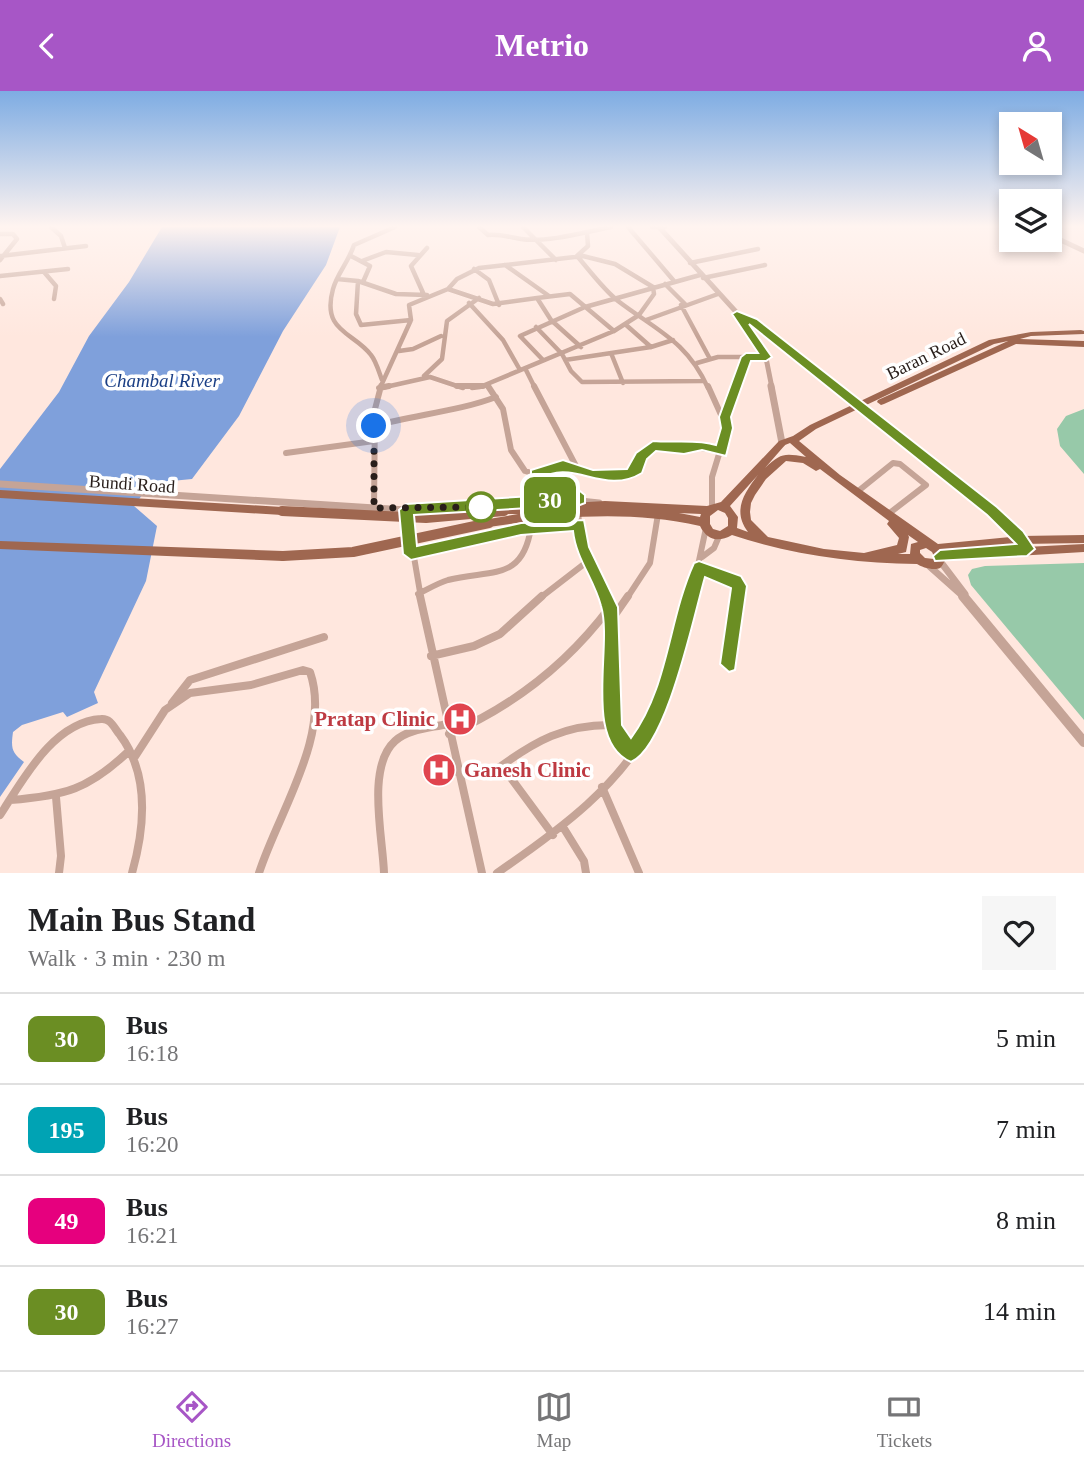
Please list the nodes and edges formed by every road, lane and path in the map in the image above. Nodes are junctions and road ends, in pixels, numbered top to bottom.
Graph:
1 (346, 263) edge
2 (365, 263) edge
3 (413, 263) edge
4 (520, 263) edge
5 (584, 263) edge
6 (609, 263) edge
7 (659, 263) edge
8 (690, 263) edge
9 (505, 265) junction
10 (765, 265) dead end
11 (68, 269) dead end
12 (474, 269) junction
13 (42, 272) junction
14 (0, 275) edge
15 (701, 276) junction
16 (337, 279) junction
17 (360, 281) junction
18 (674, 281) junction
19 (665, 284) junction
20 (653, 287) junction
21 (448, 289) junction
22 (718, 294) junction
23 (424, 295) junction
24 (436, 295) junction
25 (549, 296) junction
26 (480, 298) junction
27 (537, 298) junction
28 (54, 299) dead end
29 (616, 299) junction
30 (470, 303) junction
31 (499, 305) junction
32 (683, 305) junction
33 (585, 306) junction
34 (737, 314) junction
35 (639, 315) junction
36 (411, 320) junction
37 (551, 320) junction
38 (646, 320) junction
39 (625, 324) junction
40 (536, 327) junction
41 (614, 331) junction
42 (440, 336) junction
43 (1083, 336) edge
44 (673, 340) junction
45 (582, 347) junction
46 (651, 347) junction
47 (399, 351) junction
48 (611, 353) junction
49 (563, 357) junction
50 (746, 357) junction
51 (766, 357) junction
52 (710, 359) junction
53 (542, 360) junction
54 (697, 363) junction
55 (523, 369) junction
56 (423, 377) junction
57 (382, 380) junction
58 (702, 381) junction
59 (624, 383) junction
60 (487, 385) junction
61 (379, 389) junction
62 (496, 397) junction
63 (861, 407) junction
64 (725, 417) junction
65 (374, 426) junction
66 (374, 441) junction
67 (791, 441) junction
68 (721, 452) junction
69 (286, 453) dead end
70 (578, 470) junction
71 (536, 474) junction
72 (837, 478) junction
73 (0, 484) edge
74 (857, 492) junction
75 (0, 493) edge
76 (580, 499) junction
77 (605, 505) junction
78 (374, 508) junction
79 (714, 509) junction
80 (406, 510) junction
81 (658, 514) junction
82 (887, 515) junction
83 (579, 519) junction
84 (705, 525) junction
85 (531, 527) junction
86 (726, 533) junction
87 (1084, 539) edge
88 (768, 543) junction
89 (924, 544) junction
90 (0, 545) edge
91 (1024, 545) junction
92 (1084, 548) edge
93 (411, 554) junction
94 (939, 556) junction
95 (702, 557) junction
96 (867, 557) junction
97 (588, 561) junction
98 (923, 561) junction
99 (699, 568) junction
100 (418, 594) junction
101 (969, 601) junction
102 (610, 607) junction
103 (611, 619) junction
104 (324, 637) dead end
105 (431, 656) junction
106 (729, 664) dead end
107 (171, 704) junction
108 (613, 725) junction
109 (448, 729) junction
110 (1084, 742) edge
111 (631, 752) junction
112 (131, 755) junction
113 (497, 769) junction
114 (458, 772) junction
115 (602, 787) junction
116 (56, 797) junction
117 (10, 800) junction
118 (0, 815) edge
119 (563, 827) junction
120 (553, 835) junction
121 (59, 873) edge
122 (132, 873) edge
123 (260, 873) edge
124 (384, 873) edge
125 (482, 873) edge
126 (497, 873) edge
127 (586, 873) edge
128 (639, 873) edge

1 - 16 street
2 - 17 street
3 - 23 street
4 - 9 street
5 - 29 street
6 - 20 street
7 - 18 street
8 - 15 street
9 - 12 street
9 - 25 street
10 - 15 street
11 - 13 street
12 - 21 street
12 - 31 street
13 - 14 street
13 - 28 street
15 - 18 street
15 - 22 street
16 - 17 street
16 - 57 street
17 - 23 street
17 - 36 street
18 - 19 street
19 - 20 street
19 - 32 street
20 - 29 street
20 - 35 street
21 - 24 street
21 - 26 street
22 - 32 street
22 - 34 street
23 - 24 street
24 - 36 street
25 - 27 street
25 - 33 street
26 - 30 street
26 - 31 street
27 - 31 street
27 - 37 street
29 - 33 street
29 - 35 street
30 - 42 street
30 - 55 street
32 - 38 street
32 - 52 street
33 - 37 street
33 - 41 street
34 - 51 street
34 - 63 street
35 - 38 street
35 - 39 street
36 - 47 street
37 - 40 street
37 - 45 street
38 - 44 street
39 - 41 street
39 - 46 street
40 - 49 street
40 - 53 street
41 - 45 street
42 - 47 street
42 - 56 street
43 - 63 main road, Baran Road
44 - 46 street
44 - 54 street
45 - 49 street
46 - 48 street
47 - 57 street
48 - 49 street
48 - 59 street
49 - 53 street
49 - 59 street
50 - 51 street
50 - 52 street
50 - 64 street
51 - 67 street
52 - 54 street
53 - 55 street
54 - 58 street
55 - 60 street
55 - 70 street
56 - 60 street
56 - 61 street
57 - 61 street
58 - 59 street
58 - 64 street
60 - 62 street
61 - 65 street
62 - 65 street
62 - 71 street
63 - 67 main road, Baran Road
63 - 91 street
64 - 68 street
65 - 66 street
66 - 69 street
66 - 78 street
67 - 72 main road
67 - 79 main road, Baran Road
68 - 70 street
68 - 79 street
70 - 71 street
71 - 76 street
72 - 74 main road
72 - 88 main road
73 - 78 street
74 - 82 main road
74 - 82 street
75 - 77 main road, Bundi Road, bridge
76 - 77 street
76 - 80 street
77 - 79 main road, Bundi Road
78 - 80 street
79 - 84 main road
79 - 86 main road
80 - 93 street
81 - 83 main road
81 - 84 main road
81 - 103 street
82 - 89 main road
82 - 96 main road
83 - 85 street
83 - 90 main road, bridge
83 - 97 street
84 - 86 main road
84 - 95 street
85 - 93 street
85 - 100 street
86 - 88 main road
86 - 95 street
87 - 91 main road
88 - 96 main road
89 - 94 main road
89 - 98 main road
91 - 92 main road
91 - 94 main road
93 - 100 street
94 - 98 main road
94 - 101 street
95 - 99 street
96 - 98 main road
97 - 102 street
97 - 105 street
98 - 101 street
99 - 106 street
99 - 111 street
100 - 105 street
101 - 110 street
102 - 103 street
102 - 109 street
103 - 108 street
104 - 107 street
105 - 109 street
107 - 112 street
107 - 123 street
108 - 111 street
108 - 113 street
109 - 114 street
109 - 124 street
111 - 115 street
112 - 116 street
112 - 117 street
112 - 122 street
113 - 114 street
113 - 120 street
114 - 125 street
115 - 119 street
115 - 128 street
116 - 117 street
116 - 121 street
117 - 118 street
119 - 120 street
119 - 127 street
120 - 126 street

